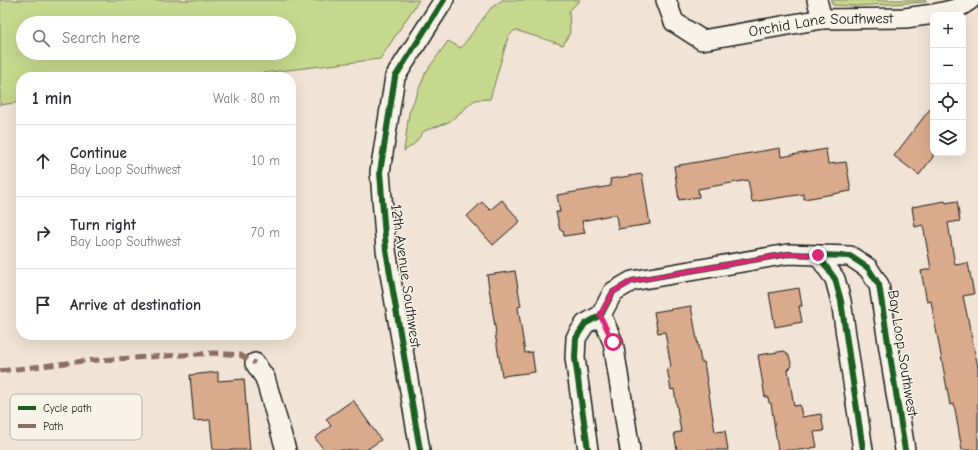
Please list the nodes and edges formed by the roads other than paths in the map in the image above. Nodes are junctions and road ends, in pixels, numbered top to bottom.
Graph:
1 (444, 0) edge
2 (666, 0) edge
3 (817, 0) edge
4 (970, 0) edge
5 (822, 19) junction
6 (818, 255) junction
7 (600, 315) junction
8 (255, 363) dead end
9 (286, 450) edge
10 (420, 450) edge
11 (588, 450) edge
12 (630, 450) edge
13 (863, 450) edge
14 (905, 450) edge

1 - 10 street, 12th Avenue Southwest
2 - 5 street, Orchid Lane Southwest
3 - 5 street
4 - 5 street, Orchid Lane Southwest
6 - 7 street, Bay Loop Southwest
6 - 13 street
6 - 14 street, Bay Loop Southwest
7 - 11 street, Bay Loop Southwest
7 - 12 street
8 - 9 street

